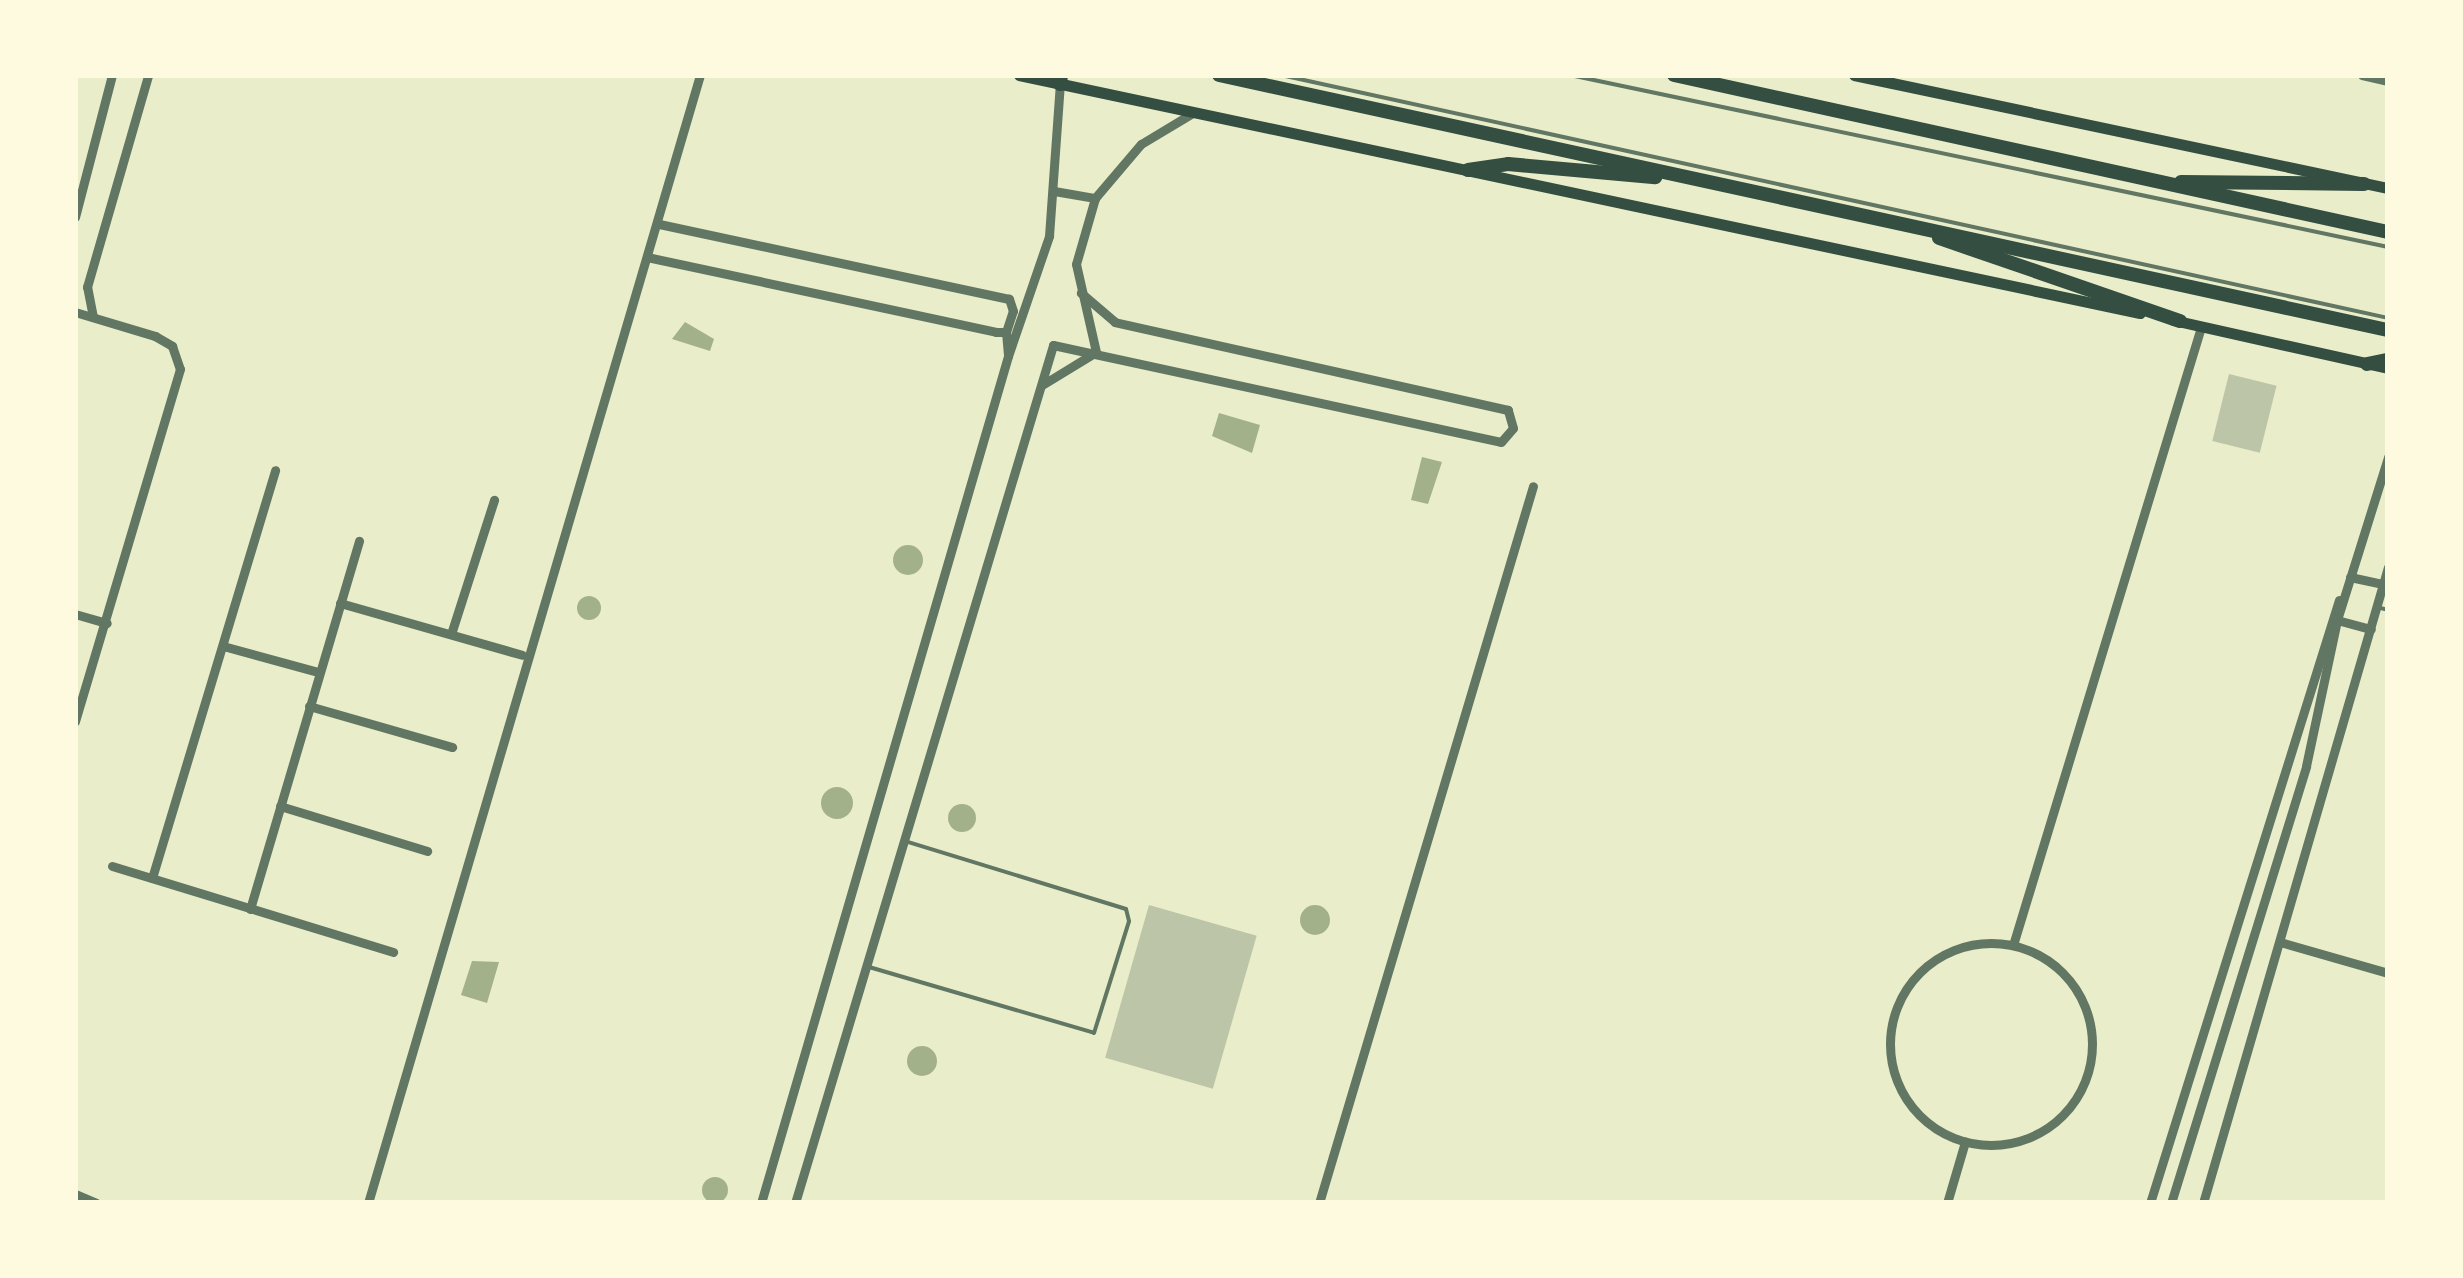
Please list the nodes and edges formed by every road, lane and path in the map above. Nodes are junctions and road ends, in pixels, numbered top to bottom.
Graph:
1 (112, 75) edge
2 (148, 75) edge
3 (700, 75) edge
4 (1019, 75) edge
5 (1220, 75) edge
6 (1281, 75) edge
7 (1570, 75) edge
8 (1854, 75) edge
9 (2362, 75) edge
10 (1680, 76) edge
11 (1060, 80) edge
12 (2388, 80) edge
13 (1191, 114) junction
14 (1468, 170) junction
15 (1671, 175) junction
16 (2154, 182) junction
17 (2364, 184) junction
18 (2388, 188) edge
19 (1054, 191) junction
20 (1095, 198) junction
21 (75, 217) edge
22 (658, 224) junction
23 (1915, 227) junction
24 (2388, 232) edge
25 (2388, 247) edge
26 (648, 256) junction
27 (1081, 292) junction
28 (75, 312) edge
29 (93, 318) junction
30 (2388, 318) edge
31 (2180, 321) junction
32 (2201, 327) junction
33 (2388, 330) edge
34 (1006, 332) junction
35 (1096, 352) junction
36 (1008, 356) junction
37 (2388, 360) edge
38 (2367, 364) junction
39 (2388, 368) edge
40 (1040, 387) junction
41 (2388, 457) edge
42 (275, 470) dead end
43 (1533, 486) dead end
44 (494, 500) dead end
45 (359, 541) dead end
46 (2388, 566) edge
47 (2351, 574) junction
48 (2383, 584) junction
49 (340, 603) junction
50 (2383, 609) edge
51 (75, 614) edge
52 (2337, 620) junction
53 (107, 624) junction
54 (2371, 629) junction
55 (451, 634) junction
56 (223, 646) junction
57 (522, 655) junction
58 (318, 672) junction
59 (309, 706) junction
60 (75, 722) edge
61 (452, 747) dead end
62 (280, 806) junction
63 (905, 842) junction
64 (426, 851) dead end
65 (112, 866) dead end
66 (152, 878) junction
67 (250, 909) junction
68 (2280, 942) junction
69 (2013, 945) junction
70 (393, 952) dead end
71 (869, 967) junction
72 (2388, 973) edge
73 (1966, 1142) junction
74 (75, 1194) edge
75 (96, 1203) edge
76 (368, 1203) edge
77 (761, 1203) edge
78 (796, 1203) edge
79 (1320, 1203) edge
80 (1947, 1203) edge
81 (2150, 1203) edge
82 (2171, 1203) edge
83 (2204, 1203) edge

1 - 21 street
2 - 29 street
3 - 22 street
4 - 11 main road
5 - 15 highway
6 - 30 lane
7 - 25 lane
8 - 17 main road
9 - 12 street
10 - 16 highway
11 - 13 main road
11 - 19 street
13 - 14 main road
13 - 20 street
14 - 15 highway
14 - 31 main road
15 - 23 highway
16 - 17 highway
16 - 24 highway
17 - 18 main road
19 - 20 street
19 - 36 street
20 - 27 street
22 - 26 street
22 - 34 street
23 - 31 highway
23 - 33 highway
26 - 34 street
26 - 57 street
27 - 35 street
27 - 35 street
28 - 29 street
29 - 53 street
31 - 32 main road
32 - 38 main road
32 - 69 street
34 - 36 street
35 - 40 street
35 - 40 street
36 - 77 street
37 - 38 highway
38 - 39 main road
40 - 63 street
41 - 47 street
42 - 56 street
43 - 79 street
44 - 55 street
45 - 49 street
46 - 48 street
47 - 48 street
47 - 52 street
47 - 81 street
48 - 50 street
49 - 55 street
49 - 58 street
50 - 54 street
51 - 53 street
52 - 54 street
52 - 82 street
53 - 60 street
54 - 68 street
55 - 57 street
56 - 58 street
56 - 66 street
57 - 76 street
58 - 59 street
59 - 61 street
59 - 62 street
62 - 64 street
62 - 67 street
63 - 71 street
63 - 71 lane
65 - 66 street
66 - 67 street
67 - 70 street
68 - 72 street
68 - 83 street
69 - 73 street
69 - 73 street
71 - 78 street
73 - 80 street
74 - 75 street

